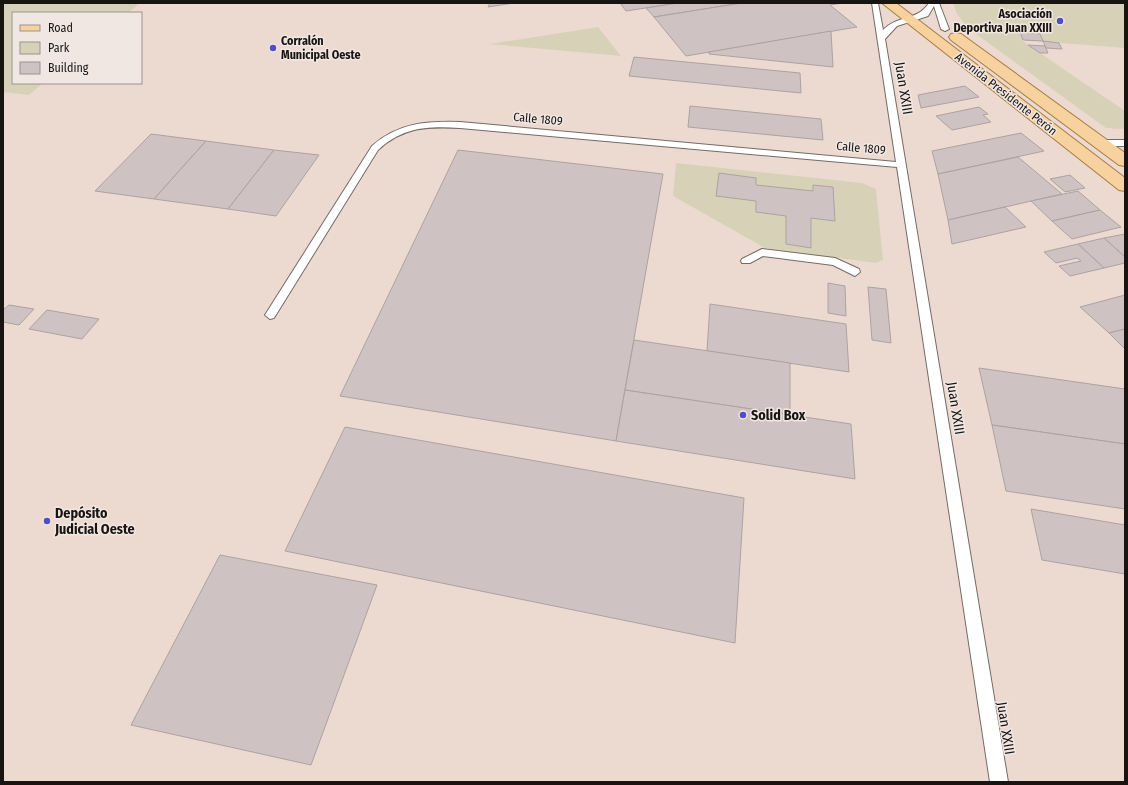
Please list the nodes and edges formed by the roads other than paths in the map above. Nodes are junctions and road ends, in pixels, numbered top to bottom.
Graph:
1 (875, 3) edge
2 (888, 3) edge
3 (911, 3) edge
4 (936, 3) edge
5 (928, 9) edge
6 (910, 20) junction
7 (945, 29) junction
8 (881, 39) junction
9 (1100, 143) junction
10 (1125, 144) edge
11 (1125, 161) edge
12 (901, 165) junction
13 (1125, 186) edge
14 (746, 261) dead end
15 (855, 272) dead end
16 (270, 315) dead end
17 (999, 782) edge

1 - 8 lane, Juan XXIII
2 - 6 main road, Avenida Presidente Perón
3 - 5 main road, Avenida Presidente Perón
4 - 7 lane
5 - 6 lane
5 - 7 main road, Avenida Presidente Perón
6 - 8 lane
6 - 13 main road, Avenida Presidente Perón
7 - 9 main road, Avenida Presidente Perón
8 - 12 lane, Juan XXIII
9 - 10 lane
9 - 11 main road, Avenida Presidente Perón
12 - 16 lane, Calle 1809
12 - 17 lane, Juan XXIII
14 - 15 lane

